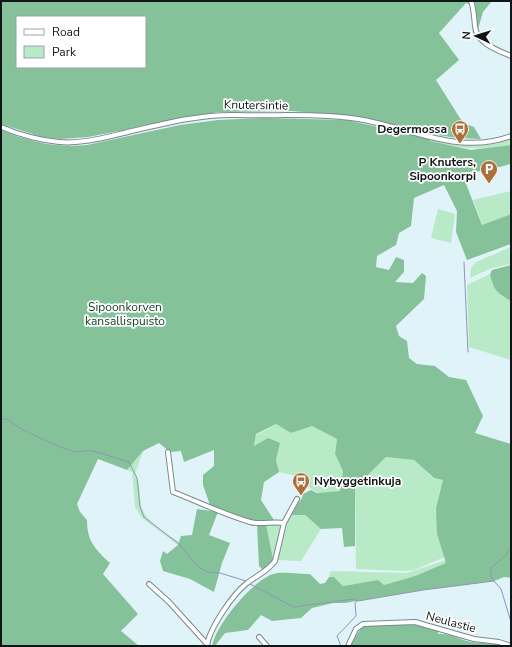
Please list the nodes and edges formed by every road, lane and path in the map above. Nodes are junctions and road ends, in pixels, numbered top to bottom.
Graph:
1 (471, 1) edge
2 (511, 56) edge
3 (1, 127) edge
4 (511, 136) edge
5 (168, 452) dead end
6 (298, 499) dead end
7 (284, 523) junction
8 (149, 584) dead end
9 (259, 637) dead end
10 (207, 645) edge
11 (267, 646) edge
12 (348, 646) edge
13 (511, 646) edge

1 - 2 street
3 - 4 street, Knutersintie
5 - 7 street
6 - 7 street
7 - 10 street
8 - 10 street
9 - 11 street
12 - 13 street, Neulastie

